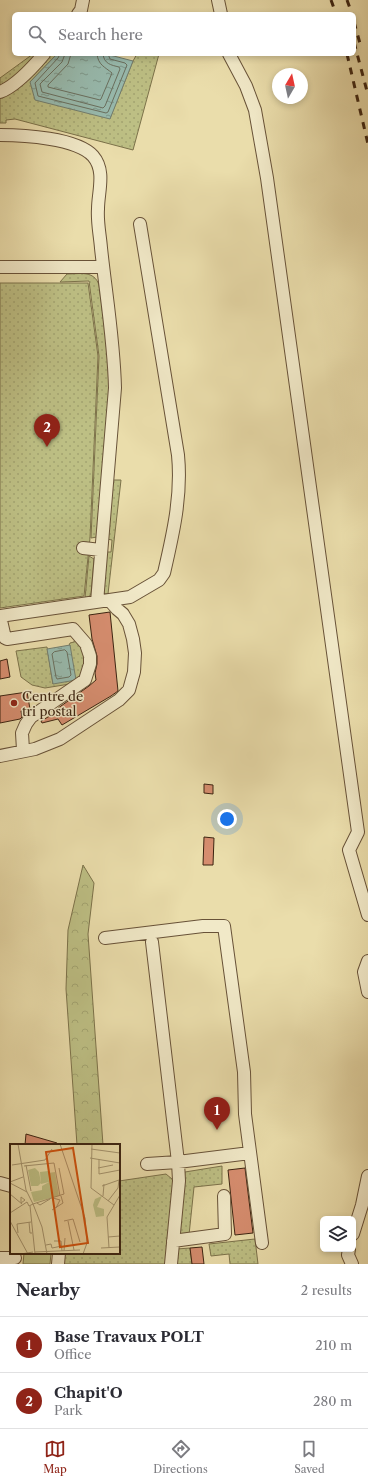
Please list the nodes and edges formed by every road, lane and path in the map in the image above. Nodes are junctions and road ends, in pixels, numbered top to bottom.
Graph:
1 (84, 0) edge
2 (218, 0) edge
3 (80, 12) edge
4 (221, 12) edge
5 (42, 56) edge
6 (230, 56) edge
7 (0, 92) edge
8 (0, 135) edge
9 (140, 224) dead end
10 (0, 267) edge
11 (103, 267) junction
12 (83, 548) dead end
13 (101, 550) junction
14 (110, 601) junction
15 (97, 602) junction
16 (0, 616) edge
17 (24, 750) junction
18 (0, 756) edge
19 (368, 914) edge
20 (105, 938) dead end
21 (152, 942) dead end
22 (368, 961) edge
23 (368, 992) edge
24 (250, 1152) junction
25 (178, 1162) junction
26 (147, 1164) dead end
27 (368, 1176) edge
28 (0, 1183) edge
29 (10, 1186) edge
30 (224, 1196) dead end
31 (356, 1222) edge
32 (173, 1242) junction
33 (262, 1243) dead end
34 (348, 1252) edge
35 (59, 1254) edge
36 (0, 1258) edge
37 (15, 1258) edge
38 (58, 1264) edge
39 (171, 1264) edge
40 (352, 1264) edge

1 - 3 street
2 - 4 street
5 - 7 street
6 - 19 street
8 - 11 street
9 - 14 street
10 - 11 street
11 - 13 street
12 - 13 street
13 - 15 street
14 - 15 street
14 - 17 street
15 - 16 street
16 - 17 street
17 - 18 street
20 - 24 street
21 - 25 street
22 - 23 street
24 - 25 street
24 - 33 street
25 - 26 street
25 - 32 street
27 - 31 street
28 - 29 street
30 - 32 street
32 - 39 street
34 - 40 street
35 - 38 street
36 - 37 street

